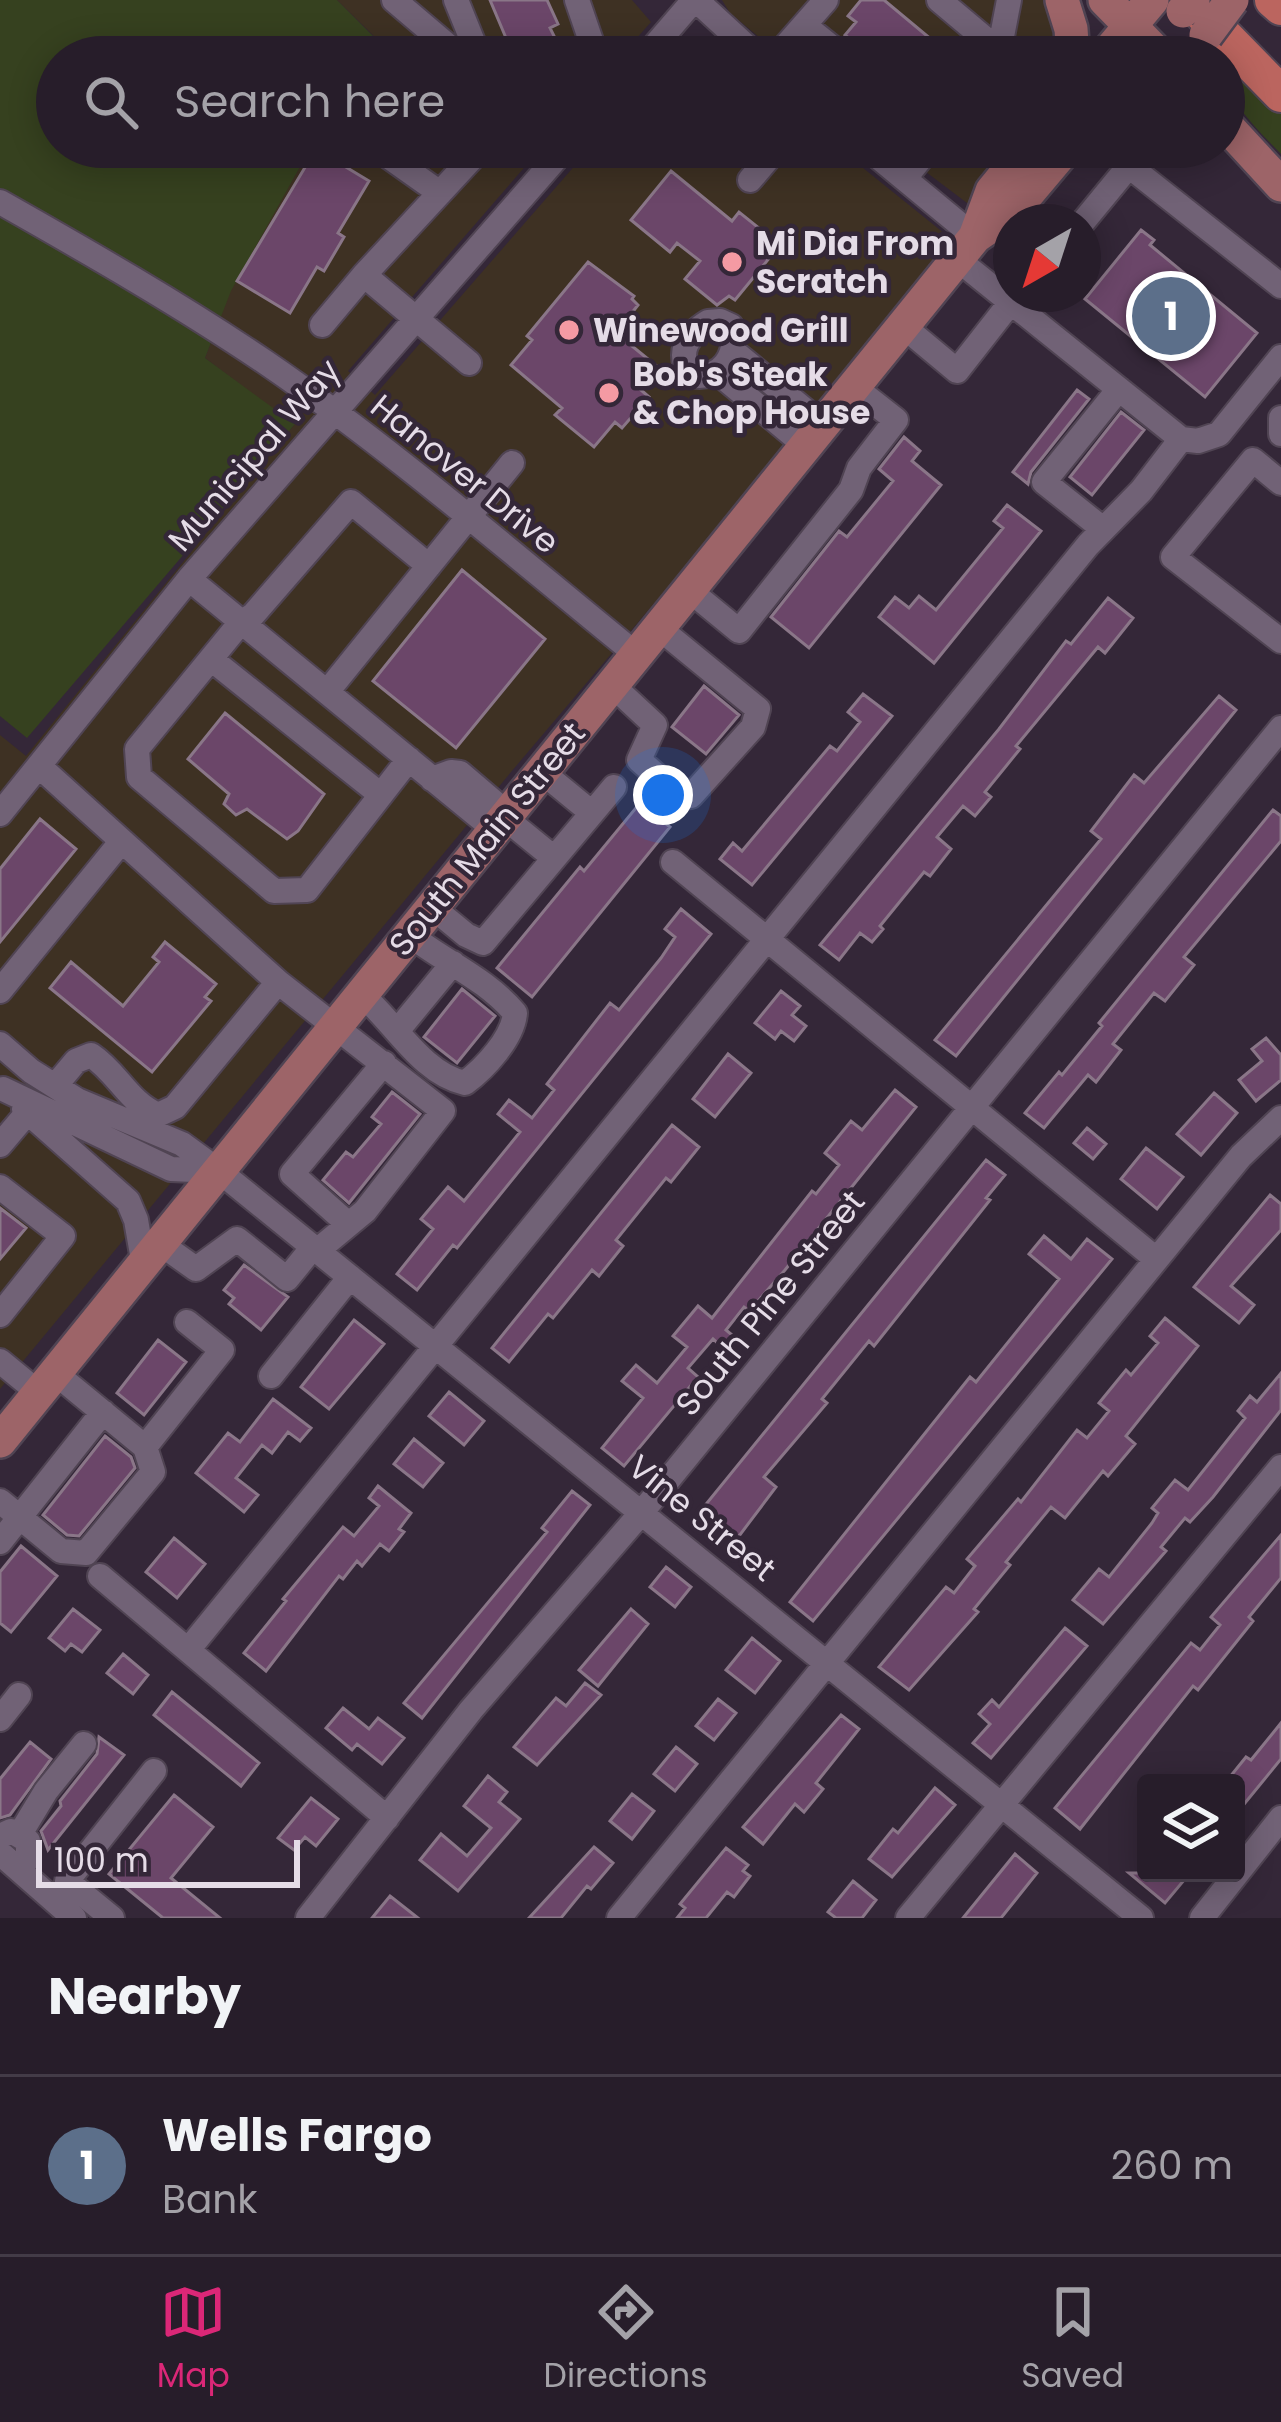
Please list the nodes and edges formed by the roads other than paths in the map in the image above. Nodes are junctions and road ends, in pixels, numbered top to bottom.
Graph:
1 (394, 0) edge
2 (456, 0) edge
3 (577, 0) edge
4 (695, 0) edge
5 (826, 0) edge
6 (939, 0) edge
7 (1010, 0) edge
8 (1062, 0) edge
9 (1105, 0) edge
10 (1232, 0) edge
11 (1274, 0) edge
12 (1281, 7) edge
13 (804, 25) junction
14 (1172, 29) edge
15 (436, 36) edge
16 (471, 36) edge
17 (590, 36) edge
18 (663, 36) edge
19 (735, 36) edge
20 (794, 36) edge
21 (818, 36) edge
22 (979, 36) edge
23 (1003, 36) edge
24 (1070, 36) edge
25 (1245, 73) edge
26 (1281, 94) edge
27 (1245, 145) edge
28 (405, 168) edge
29 (463, 168) edge
30 (548, 168) edge
31 (760, 168) edge
32 (892, 168) edge
33 (913, 168) edge
34 (1011, 168) edge
35 (1049, 168) edge
36 (1127, 168) edge
37 (1132, 168) edge
38 (905, 178) junction
39 (750, 180) dead end
40 (1281, 184) edge
41 (440, 193) junction
42 (0, 202) edge
43 (1098, 204) edge
44 (966, 248) junction
45 (364, 275) junction
46 (993, 276) edge
47 (1281, 286) edge
48 (1006, 312) edge
49 (1030, 312) edge
50 (415, 320) junction
51 (322, 325) dead end
52 (903, 326) junction
53 (733, 351) junction
54 (1281, 357) edge
55 (469, 363) dead end
56 (717, 372) junction
57 (691, 375) junction
58 (854, 387) junction
59 (1119, 389) junction
60 (672, 396) dead end
61 (335, 412) junction
62 (1281, 418) edge
63 (1281, 434) edge
64 (814, 436) junction
65 (1180, 439) junction
66 (512, 463) dead end
67 (1281, 483) edge
68 (467, 518) junction
69 (1095, 537) junction
70 (429, 566) junction
71 (189, 579) junction
72 (689, 590) junction
73 (241, 622) junction
74 (659, 628) junction
75 (1280, 643) edge
76 (637, 655) junction
77 (211, 659) junction
78 (612, 685) junction
79 (327, 692) junction
80 (1281, 728) edge
81 (409, 759) junction
82 (39, 766) junction
83 (542, 772) junction
84 (614, 787) dead end
85 (381, 795) junction
86 (592, 813) junction
87 (0, 814) edge
88 (503, 820) junction
89 (122, 842) junction
90 (554, 858) junction
91 (673, 862) dead end
92 (432, 908) junction
93 (410, 934) junction
94 (767, 939) junction
95 (453, 962) junction
96 (278, 982) junction
97 (0, 991) edge
98 (362, 995) junction
99 (334, 1028) junction
100 (398, 1030) junction
101 (0, 1044) edge
102 (383, 1063) junction
103 (55, 1087) junction
104 (1, 1088) edge
105 (972, 1107) junction
106 (28, 1112) junction
107 (1281, 1118) edge
108 (0, 1145) edge
109 (219, 1171) junction
110 (0, 1187) edge
111 (346, 1223) junction
112 (315, 1248) junction
113 (151, 1251) junction
114 (1156, 1259) junction
115 (350, 1277) junction
116 (0, 1316) edge
117 (187, 1322) dead end
118 (436, 1346) junction
119 (0, 1361) edge
120 (271, 1376) dead end
121 (47, 1383) junction
122 (104, 1412) junction
123 (0, 1441) edge
124 (146, 1447) junction
125 (1281, 1467) edge
126 (0, 1501) edge
127 (642, 1511) junction
128 (20, 1518) junction
129 (0, 1542) edge
130 (100, 1576) dead end
131 (188, 1650) junction
132 (829, 1664) junction
133 (19, 1695) dead end
134 (0, 1719) edge
135 (84, 1744) dead end
136 (154, 1772) dead end
137 (1003, 1804) junction
138 (1281, 1817) edge
139 (387, 1818) junction
140 (10, 1835) edge
141 (10, 1862) edge
142 (59, 1890) junction
143 (74, 1918) edge
144 (112, 1918) edge
145 (308, 1918) edge
146 (619, 1918) edge
147 (908, 1918) edge
148 (1141, 1918) edge
149 (1202, 1918) edge

1 - 15 street
2 - 16 street
3 - 17 street
4 - 18 street
4 - 19 street
5 - 13 street
6 - 22 street
7 - 23 street
8 - 24 main road
9 - 14 main road
10 - 14 main road, bridge
11 - 12 highway
13 - 20 street
13 - 21 street
25 - 26 highway
27 - 40 main road
28 - 41 street
29 - 41 street
30 - 50 street, Municipal Way
31 - 39 street
32 - 38 street
33 - 38 street
34 - 44 main road, South Main Street
35 - 44 main road, South Main Street
36 - 43 street
37 - 47 street
38 - 44 street
41 - 45 street
42 - 61 street, Hanover Drive
44 - 46 street
44 - 52 main road, South Main Street
45 - 50 street
45 - 51 street
48 - 52 street
49 - 59 street
50 - 55 street
50 - 61 street, Municipal Way
52 - 58 main road, South Main Street
53 - 56 street
53 - 57 street
53 - 64 street
54 - 65 street
56 - 57 street
56 - 64 street
57 - 60 street
58 - 64 main road, South Main Street
58 - 72 street
59 - 65 street
59 - 69 street
61 - 68 street, Hanover Drive
61 - 71 street, Municipal Way
62 - 63 street
64 - 72 main road, South Main Street
65 - 69 street
66 - 68 street
67 - 75 street
68 - 70 street
68 - 76 street, Hanover Drive
69 - 94 street
70 - 73 street
70 - 79 street
71 - 73 street
71 - 82 street, Municipal Way
72 - 74 main road, South Main Street
73 - 77 street
73 - 79 street
74 - 76 main road, South Main Street
74 - 78 street
76 - 78 main road, South Main Street
77 - 85 street
77 - 85 street
78 - 83 main road, South Main Street
79 - 81 street
80 - 105 street, South Pine Street
81 - 85 street
81 - 88 street
82 - 87 street, Municipal Way
82 - 89 street
83 - 86 street
83 - 88 main road, South Main Street
84 - 86 street
86 - 90 street
88 - 90 street
88 - 92 main road, South Main Street
89 - 96 street
89 - 97 street
90 - 92 street
91 - 94 street
92 - 93 main road, South Main Street
93 - 95 street
93 - 98 main road, South Main Street
94 - 105 street
94 - 118 street
95 - 100 street
95 - 100 street
96 - 99 street
96 - 103 street
98 - 99 main road, South Main Street
98 - 100 street
99 - 102 street
99 - 109 main road, South Main Street
101 - 103 street, Vine Street
102 - 111 street
102 - 111 street
103 - 109 street, Vine Street
104 - 106 street
104 - 109 street
105 - 114 street
105 - 127 street, South Pine Street
106 - 108 street
106 - 113 street
107 - 114 street
109 - 112 street, Vine Street
109 - 113 main road, South Main Street
110 - 116 street
111 - 112 street
112 - 113 street
112 - 115 street, Vine Street
113 - 121 main road, South Main Street
114 - 132 street
115 - 118 street, Vine Street
115 - 120 street
117 - 124 street
118 - 127 street, Vine Street
118 - 131 street
119 - 121 street
121 - 122 street
121 - 123 main road, South Main Street
122 - 124 street
122 - 128 street
124 - 128 street
125 - 137 street
126 - 128 street
127 - 132 street, Vine Street
127 - 139 street, South Pine Street
128 - 129 street
130 - 131 street
131 - 139 street
132 - 137 street, Vine Street
132 - 146 street
133 - 134 street
135 - 140 street
136 - 142 street
137 - 147 street
137 - 148 street, Vine Street
138 - 149 street
139 - 145 street, South Pine Street
140 - 141 street
141 - 142 street
142 - 143 street
142 - 144 street

